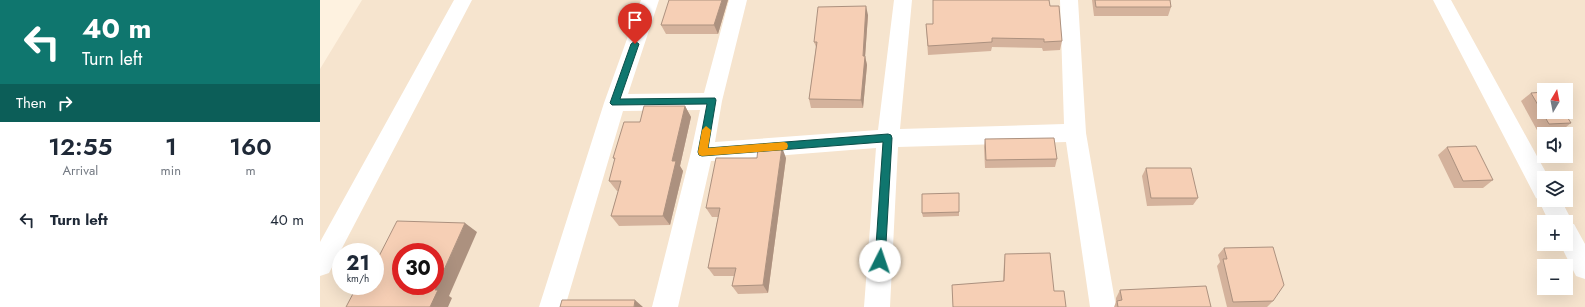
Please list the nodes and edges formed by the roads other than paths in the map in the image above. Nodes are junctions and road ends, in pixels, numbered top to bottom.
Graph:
1 (463, 0) edge
2 (650, 0) edge
3 (738, 0) edge
4 (902, 0) edge
5 (1069, 0) edge
6 (1442, 0) edge
7 (712, 100) junction
8 (615, 103) junction
9 (1075, 133) junction
10 (888, 138) junction
11 (702, 152) junction
12 (1537, 178) edge
13 (1573, 245) edge
14 (320, 265) edge
15 (1585, 268) edge
16 (552, 307) edge
17 (665, 307) edge
18 (877, 307) edge
19 (1103, 307) edge

1 - 14 street
2 - 8 street
3 - 7 street
4 - 10 street
5 - 9 street
6 - 12 street
7 - 8 street
7 - 11 street
8 - 16 street
9 - 10 street
9 - 19 street
10 - 11 street
10 - 18 street
11 - 17 street
13 - 15 street

